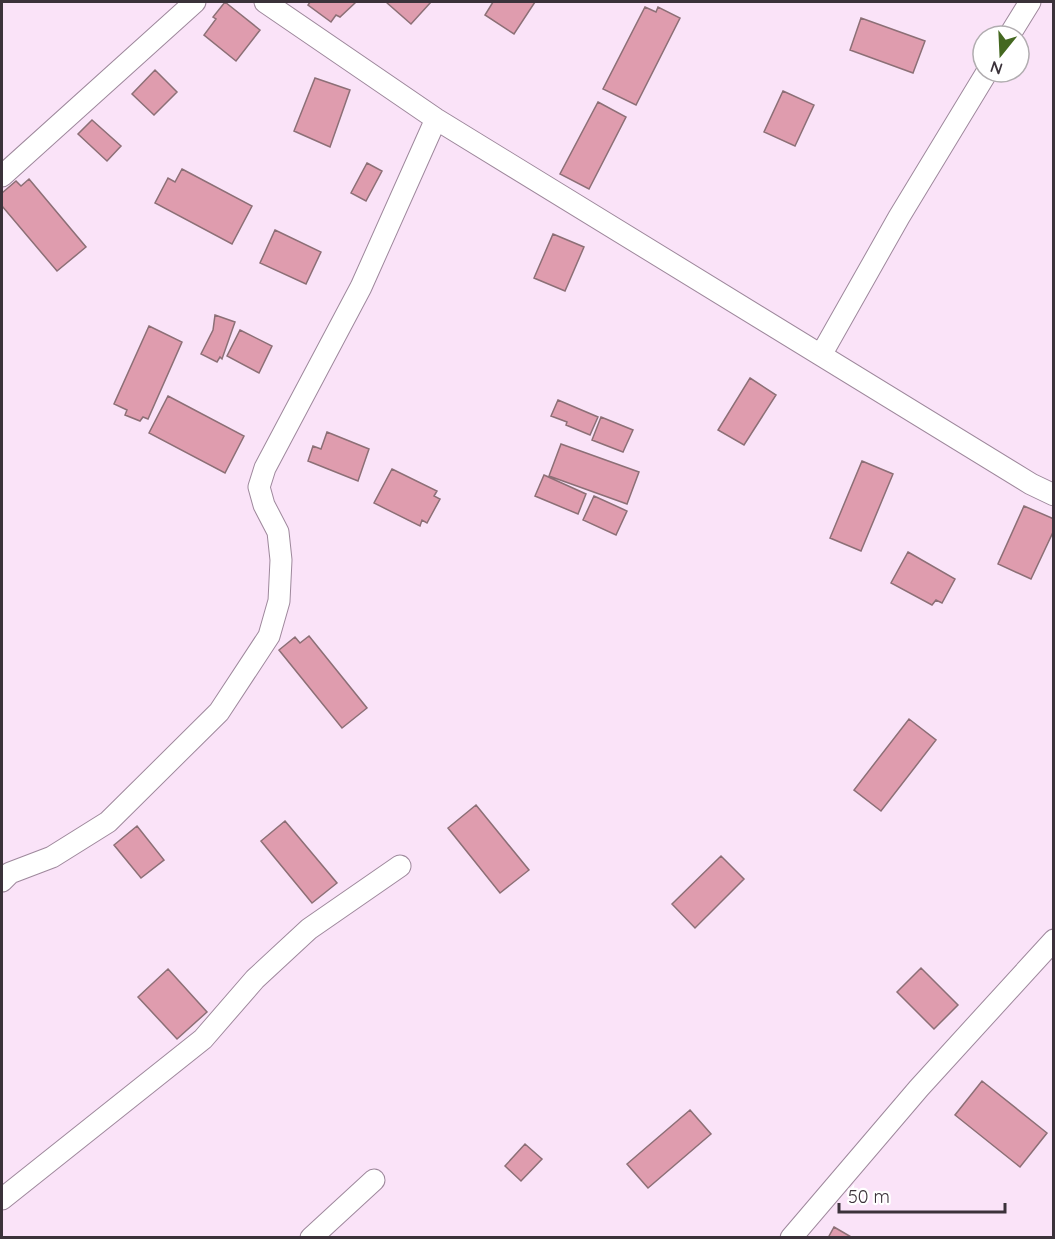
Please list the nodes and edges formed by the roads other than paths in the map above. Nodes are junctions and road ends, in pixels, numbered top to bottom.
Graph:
1 (195, 2) edge
2 (265, 2) edge
3 (1030, 2) edge
4 (1016, 24) edge
5 (980, 84) edge
6 (436, 119) junction
7 (2, 176) edge
8 (821, 355) junction
9 (1053, 495) edge
10 (400, 866) dead end
11 (2, 881) edge
12 (1053, 940) edge
13 (374, 1180) dead end
14 (2, 1199) edge
15 (311, 1238) edge
16 (791, 1238) edge

1 - 7 street
2 - 6 street
3 - 4 street
5 - 8 street
6 - 8 street
6 - 11 street
8 - 9 street
10 - 14 street
12 - 16 street
13 - 15 street

